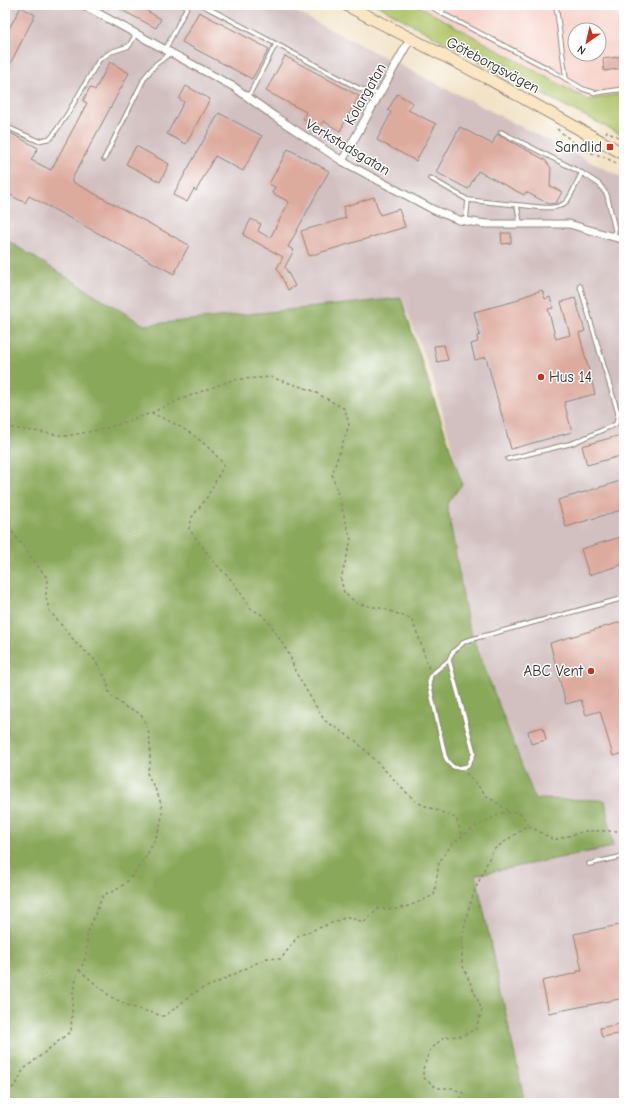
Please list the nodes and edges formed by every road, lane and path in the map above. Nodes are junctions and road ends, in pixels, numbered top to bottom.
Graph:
1 (7, 5) edge
2 (83, 5) edge
3 (188, 5) edge
4 (202, 5) edge
5 (331, 5) edge
6 (428, 5) edge
7 (442, 5) edge
8 (556, 5) edge
9 (342, 7) edge
10 (443, 14) junction
11 (5, 15) edge
12 (136, 34) junction
13 (410, 40) junction
14 (276, 44) junction
15 (168, 51) junction
16 (566, 79) junction
17 (624, 89) edge
18 (380, 95) junction
19 (248, 97) junction
20 (552, 125) dead end
21 (5, 126) edge
22 (501, 132) dead end
23 (606, 134) dead end
24 (624, 140) edge
25 (624, 154) edge
26 (104, 159) dead end
27 (342, 161) junction
28 (624, 167) edge
29 (582, 173) junction
30 (430, 178) dead end
31 (468, 200) junction
32 (517, 205) junction
33 (466, 221) junction
34 (520, 224) junction
35 (614, 237) junction
36 (624, 240) edge
37 (580, 286) dead end
38 (624, 411) edge
39 (151, 413) junction
40 (618, 413) junction
41 (5, 426) edge
42 (508, 460) dead end
43 (5, 522) edge
44 (624, 598) edge
45 (449, 660) junction
46 (431, 675) junction
47 (461, 768) junction
48 (511, 812) junction
49 (528, 825) junction
50 (624, 831) edge
51 (462, 836) junction
52 (624, 856) edge
53 (589, 864) dead end
54 (79, 970) junction
55 (5, 1096) edge
56 (459, 1103) edge

1 - 11 lane
2 - 12 street, Verkstadsgatan
3 - 15 lane
4 - 14 lane
5 - 9 path
6 - 10 lane
7 - 10 lane
8 - 16 lane
9 - 13 street, Göteborgsvägen
10 - 16 lane
12 - 15 street, Verkstadsgatan
12 - 21 lane
13 - 18 street, Kolargatan
13 - 25 street, Göteborgsvägen
14 - 18 lane
14 - 19 lane
15 - 19 street, Verkstadsgatan
15 - 26 lane
16 - 17 lane
18 - 27 street, Kolargatan
19 - 27 street, Verkstadsgatan
20 - 28 path
22 - 29 lane
23 - 24 path
27 - 33 street, Verkstadsgatan
29 - 32 lane
29 - 35 lane
30 - 31 lane
31 - 32 lane
31 - 33 lane
32 - 34 lane
33 - 34 street, Verkstadsgatan
34 - 35 street, Verkstadsgatan
35 - 36 street, Verkstadsgatan
37 - 40 lane
38 - 40 lane
39 - 41 path
39 - 46 path
39 - 51 path
40 - 42 lane
43 - 54 path
44 - 45 lane
45 - 46 lane
45 - 47 lane
46 - 47 lane
47 - 48 path
48 - 49 path
48 - 51 path
49 - 50 path
49 - 56 path
51 - 54 path
52 - 53 lane
54 - 55 path

